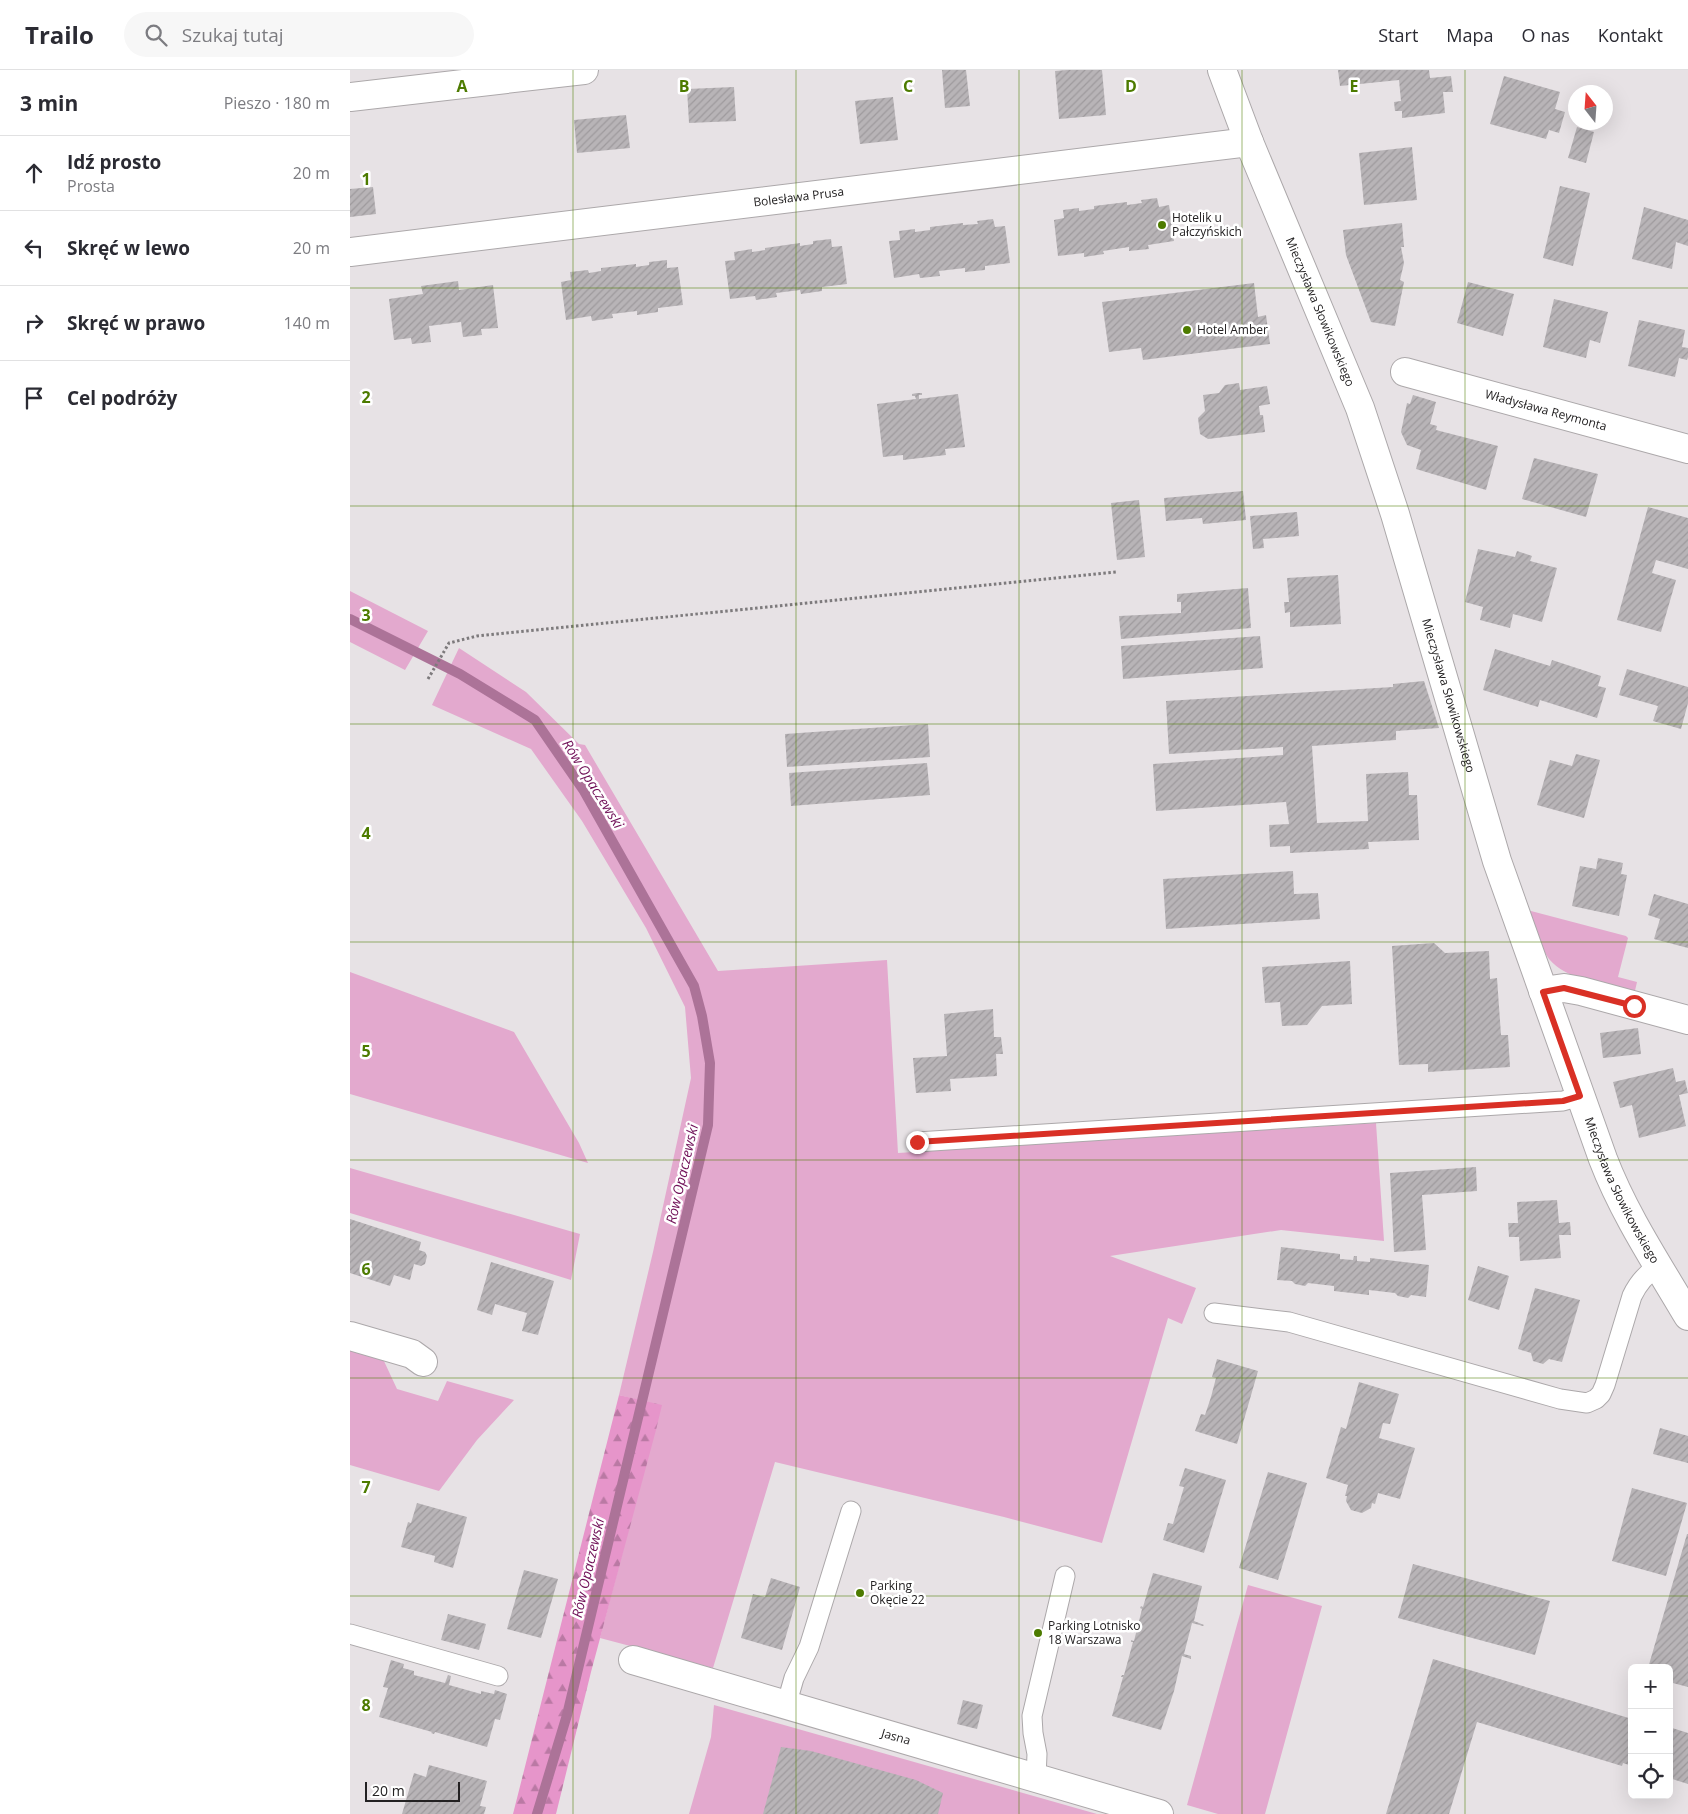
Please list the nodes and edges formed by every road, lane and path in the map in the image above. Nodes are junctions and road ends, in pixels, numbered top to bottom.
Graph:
1 (584, 70) edge
2 (1222, 70) edge
3 (350, 97) edge
4 (1249, 142) junction
5 (350, 252) edge
6 (1405, 372) dead end
7 (1688, 449) edge
8 (1116, 572) dead end
9 (428, 679) dead end
10 (1543, 992) junction
11 (1688, 1020) edge
12 (1580, 1096) junction
13 (917, 1142) dead end
14 (1658, 1266) junction
15 (1214, 1313) dead end
16 (1688, 1316) edge
17 (350, 1336) edge
18 (423, 1362) dead end
19 (851, 1511) dead end
20 (1064, 1576) dead end
21 (350, 1634) edge
22 (633, 1660) dead end
23 (498, 1676) dead end
24 (786, 1706) junction
25 (1036, 1778) junction
26 (1159, 1814) edge

1 - 3 street
2 - 4 street, Mieczysława Słowikowskiego
4 - 5 street, Bolesława Prusa
4 - 10 street, Mieczysława Słowikowskiego
6 - 7 street, Władysława Reymonta
8 - 9 path
10 - 11 street
10 - 12 street, Mieczysława Słowikowskiego
12 - 13 lane
12 - 14 street, Mieczysława Słowikowskiego
14 - 15 lane
14 - 16 street, Mieczysława Słowikowskiego
17 - 18 street
19 - 24 lane
20 - 25 lane
21 - 23 lane
22 - 24 street, Jasna
24 - 25 street, Jasna
25 - 26 street, Jasna

